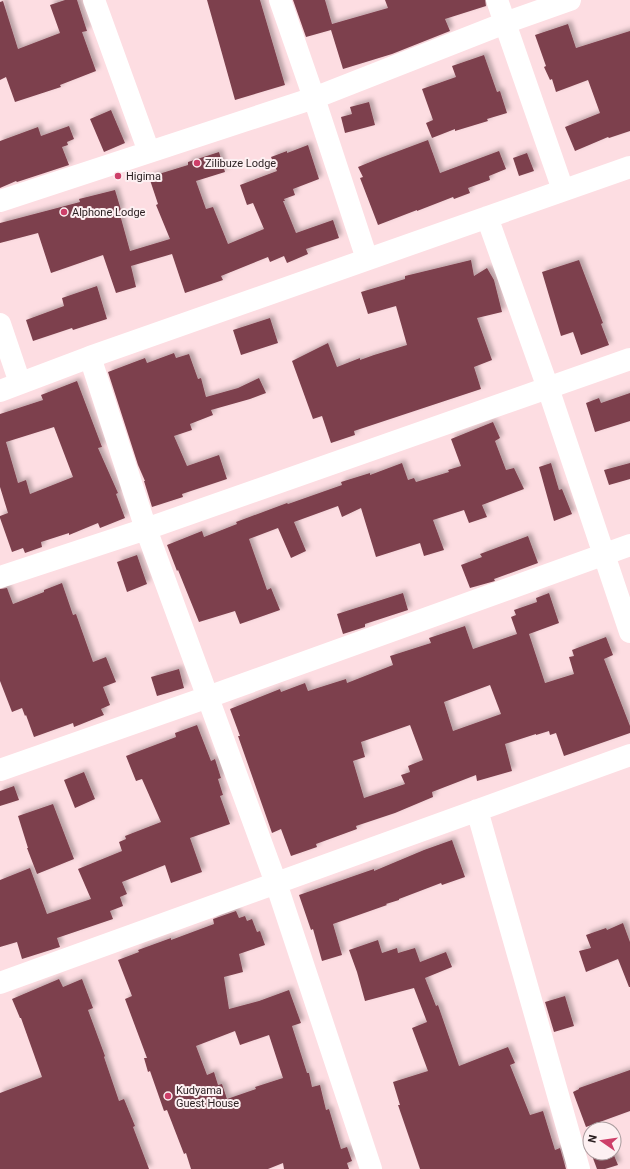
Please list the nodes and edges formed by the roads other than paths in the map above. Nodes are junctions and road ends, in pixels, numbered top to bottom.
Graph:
1 (94, 0) edge
2 (280, 0) edge
3 (497, 0) edge
4 (570, 0) edge
5 (505, 23) junction
6 (314, 98) junction
7 (149, 152) junction
8 (630, 167) edge
9 (563, 190) junction
10 (0, 201) edge
11 (487, 217) junction
12 (367, 259) junction
13 (0, 324) edge
14 (90, 357) junction
15 (630, 359) edge
16 (20, 383) junction
17 (548, 388) junction
18 (0, 391) edge
19 (146, 529) junction
20 (630, 545) edge
21 (604, 555) junction
22 (0, 577) edge
23 (630, 632) edge
24 (208, 697) junction
25 (630, 755) edge
26 (0, 770) edge
27 (477, 810) junction
28 (276, 883) junction
29 (0, 983) edge
30 (371, 1169) edge
31 (579, 1169) edge

1 - 7 street
2 - 6 street
3 - 5 street
4 - 5 street
5 - 6 street
5 - 9 street
6 - 7 street
6 - 12 street
7 - 10 street
8 - 9 street
9 - 11 street
11 - 12 street
11 - 17 street
12 - 14 street
13 - 16 street
14 - 16 street
14 - 19 street
15 - 17 street
16 - 18 street
17 - 19 street
17 - 21 street
19 - 22 street
19 - 24 street
20 - 21 street
21 - 23 street
21 - 24 street
24 - 26 street
24 - 28 street
25 - 27 street
27 - 28 street
27 - 31 street
28 - 29 street
28 - 30 street

